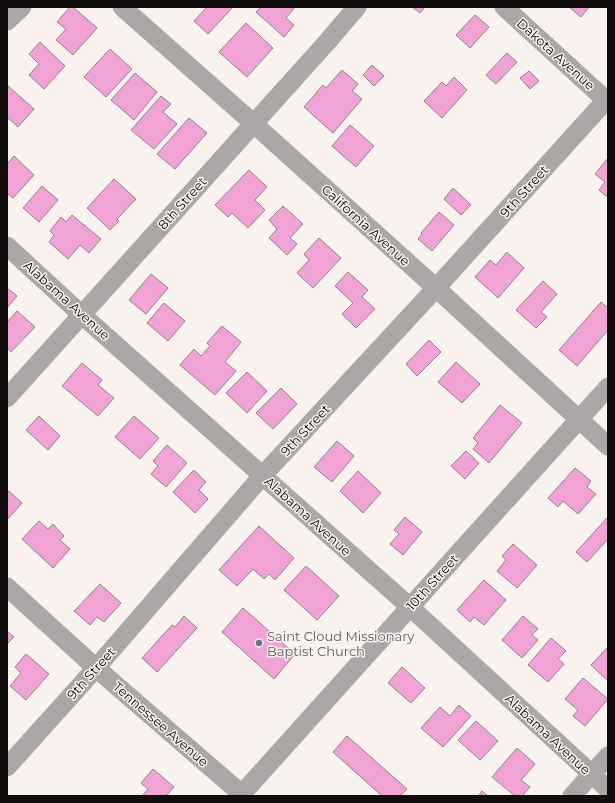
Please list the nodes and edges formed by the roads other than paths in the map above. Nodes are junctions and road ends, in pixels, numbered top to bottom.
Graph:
1 (22, 7) edge
2 (122, 7) edge
3 (357, 7) edge
4 (504, 7) edge
5 (7, 21) edge
6 (607, 100) edge
7 (254, 124) junction
8 (7, 246) edge
9 (436, 288) junction
10 (82, 315) junction
11 (608, 387) edge
12 (7, 398) edge
13 (579, 420) junction
14 (608, 446) edge
15 (263, 475) junction
16 (7, 587) edge
17 (410, 607) junction
18 (96, 668) junction
19 (608, 756) edge
20 (7, 767) edge
21 (592, 774) junction
22 (608, 789) edge
23 (242, 795) edge
24 (572, 796) edge

1 - 5 street
2 - 7 street, California Avenue
3 - 7 street, 8th Street
4 - 6 street, Dakota Avenue
6 - 9 street, 9th Street
7 - 9 street, California Avenue
7 - 10 street, 8th Street
8 - 10 street, Alabama Avenue
9 - 13 street, California Avenue
9 - 15 street, 9th Street
10 - 12 street, 8th Street
10 - 15 street, Alabama Avenue
11 - 13 street, 10th Street
13 - 14 street, California Avenue
13 - 17 street, 10th Street
15 - 17 street, Alabama Avenue
15 - 18 street, 9th Street
16 - 18 street, Tennessee Avenue
17 - 21 street, Alabama Avenue
17 - 23 street, 10th Street
18 - 20 street, 9th Street
18 - 23 street, Tennessee Avenue
19 - 21 street
21 - 22 street, Alabama Avenue
21 - 24 street

